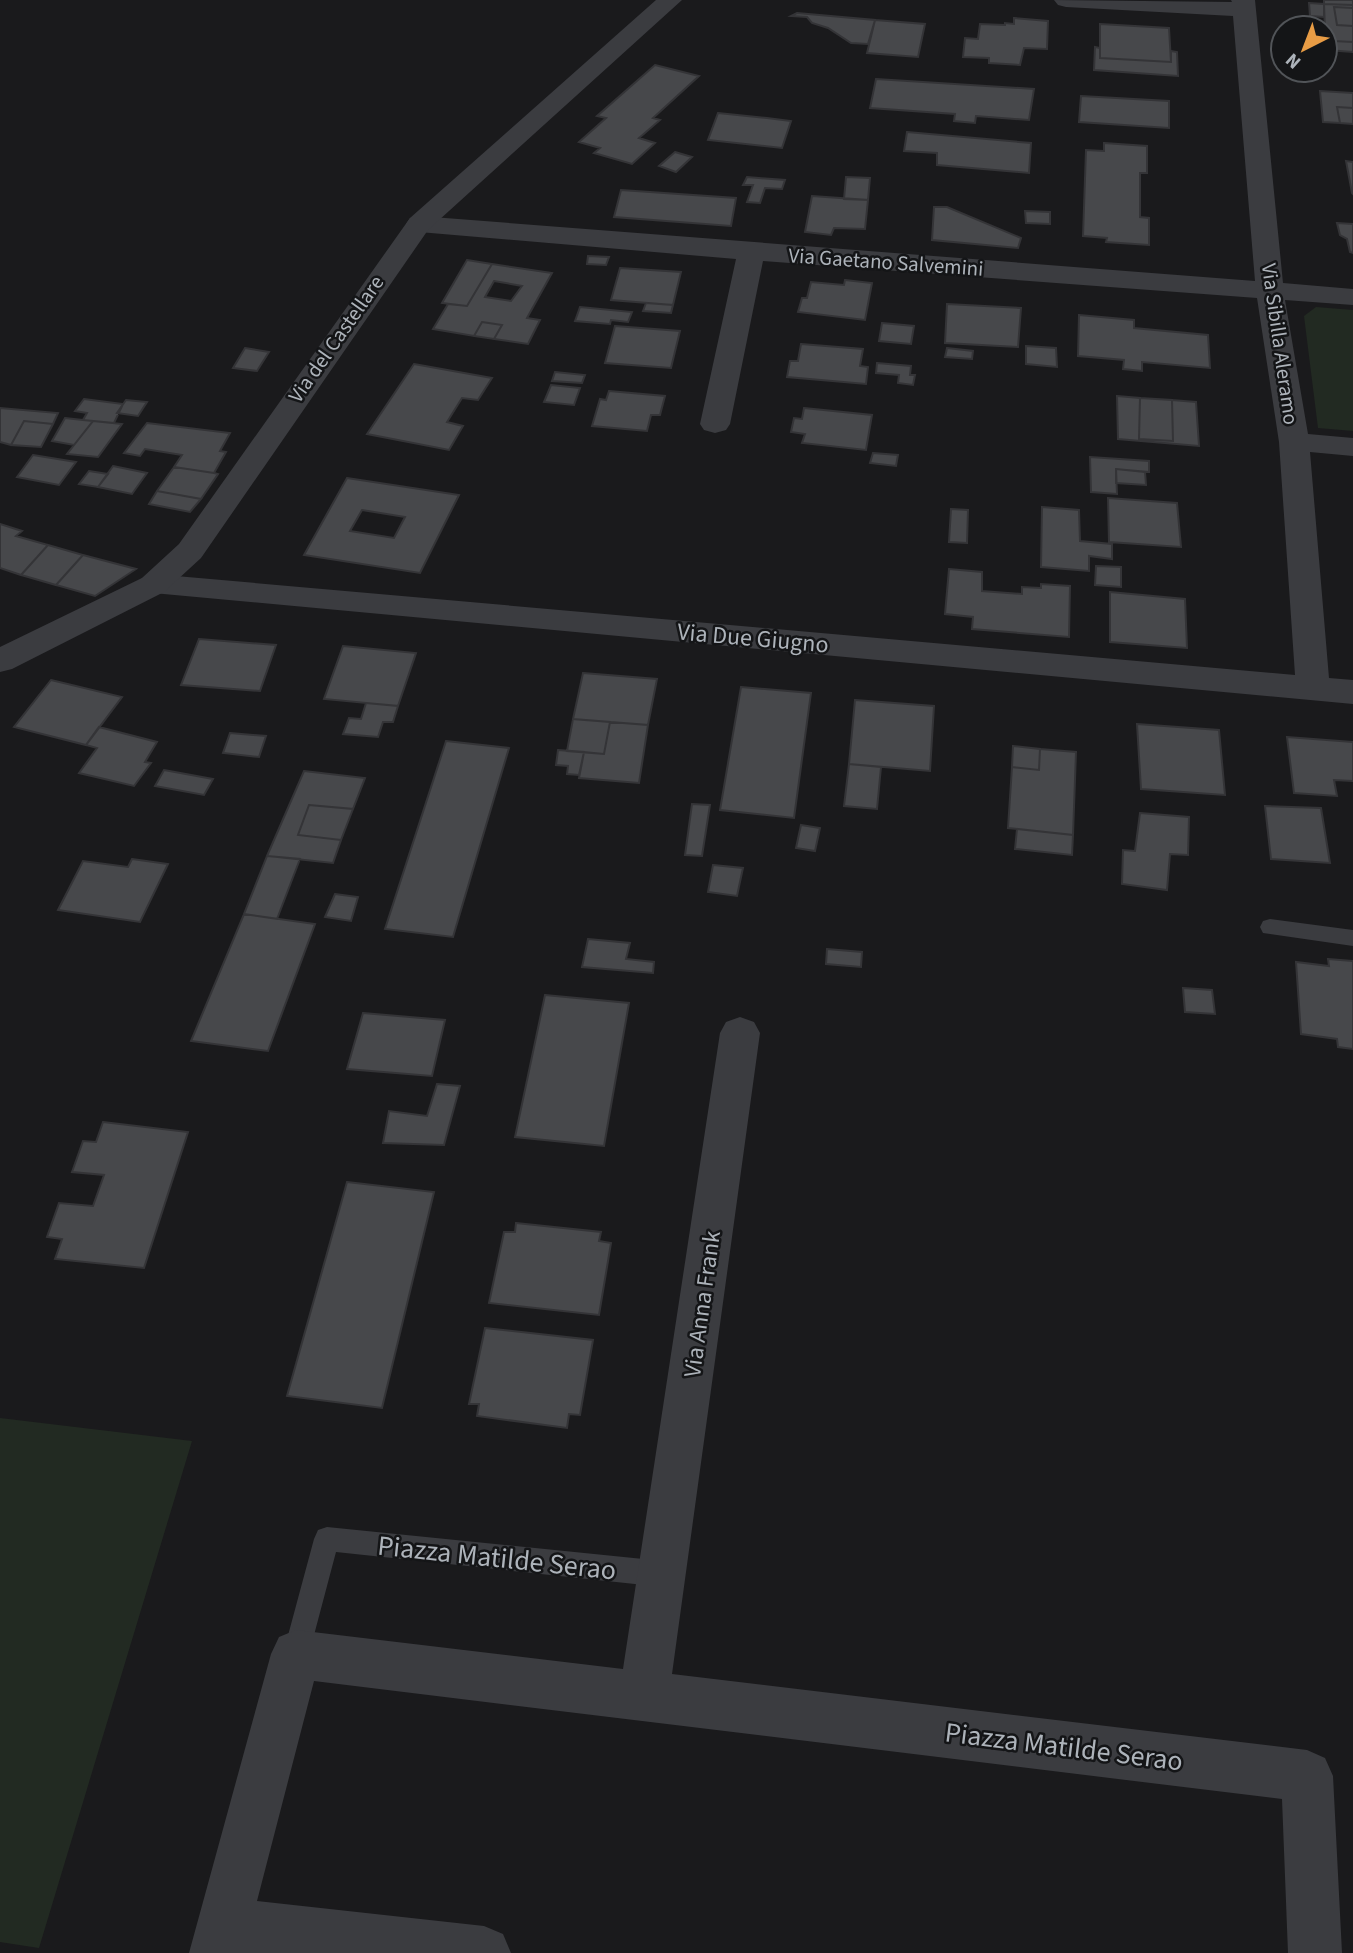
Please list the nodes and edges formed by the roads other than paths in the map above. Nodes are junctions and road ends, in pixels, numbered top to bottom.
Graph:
1 (670, 0) edge
2 (1066, 0) edge
3 (1243, 5) edge
4 (419, 224) junction
5 (751, 252) junction
6 (1270, 291) junction
7 (1353, 297) edge
8 (715, 424) dead end
9 (1294, 442) junction
10 (1353, 447) edge
11 (153, 584) junction
12 (0, 661) edge
13 (1313, 688) junction
14 (1353, 692) edge
15 (1270, 928) dead end
16 (1353, 938) edge
17 (740, 1033) dead end
18 (663, 1574) junction
19 (296, 1654) junction
20 (644, 1696) junction
21 (220, 1938) edge
22 (484, 1953) edge
23 (1315, 1953) edge

1 - 4 street, Via del Castellare
2 - 3 street
3 - 6 street, Via Sibilla Aleramo
4 - 5 street, Via Gaetano Salvemini
4 - 11 street, Via del Castellare
5 - 6 street, Via Gaetano Salvemini
5 - 8 street
6 - 7 street, Via Gaetano Salvemini
6 - 9 street, Via Sibilla Aleramo
9 - 10 street
9 - 13 street, Via Sibilla Aleramo
11 - 12 street, Via del Castellare
11 - 13 street, Via Due Giugno
13 - 14 street, Via Due Giugno
15 - 16 lane
17 - 18 street, Via Anna Frank
18 - 19 lane, Piazza Matilde Serao
18 - 20 street
19 - 20 street, Piazza Matilde Serao
19 - 21 street, Piazza Matilde Serao
20 - 23 street, Piazza Matilde Serao
21 - 22 street, Piazza Matilde Serao

